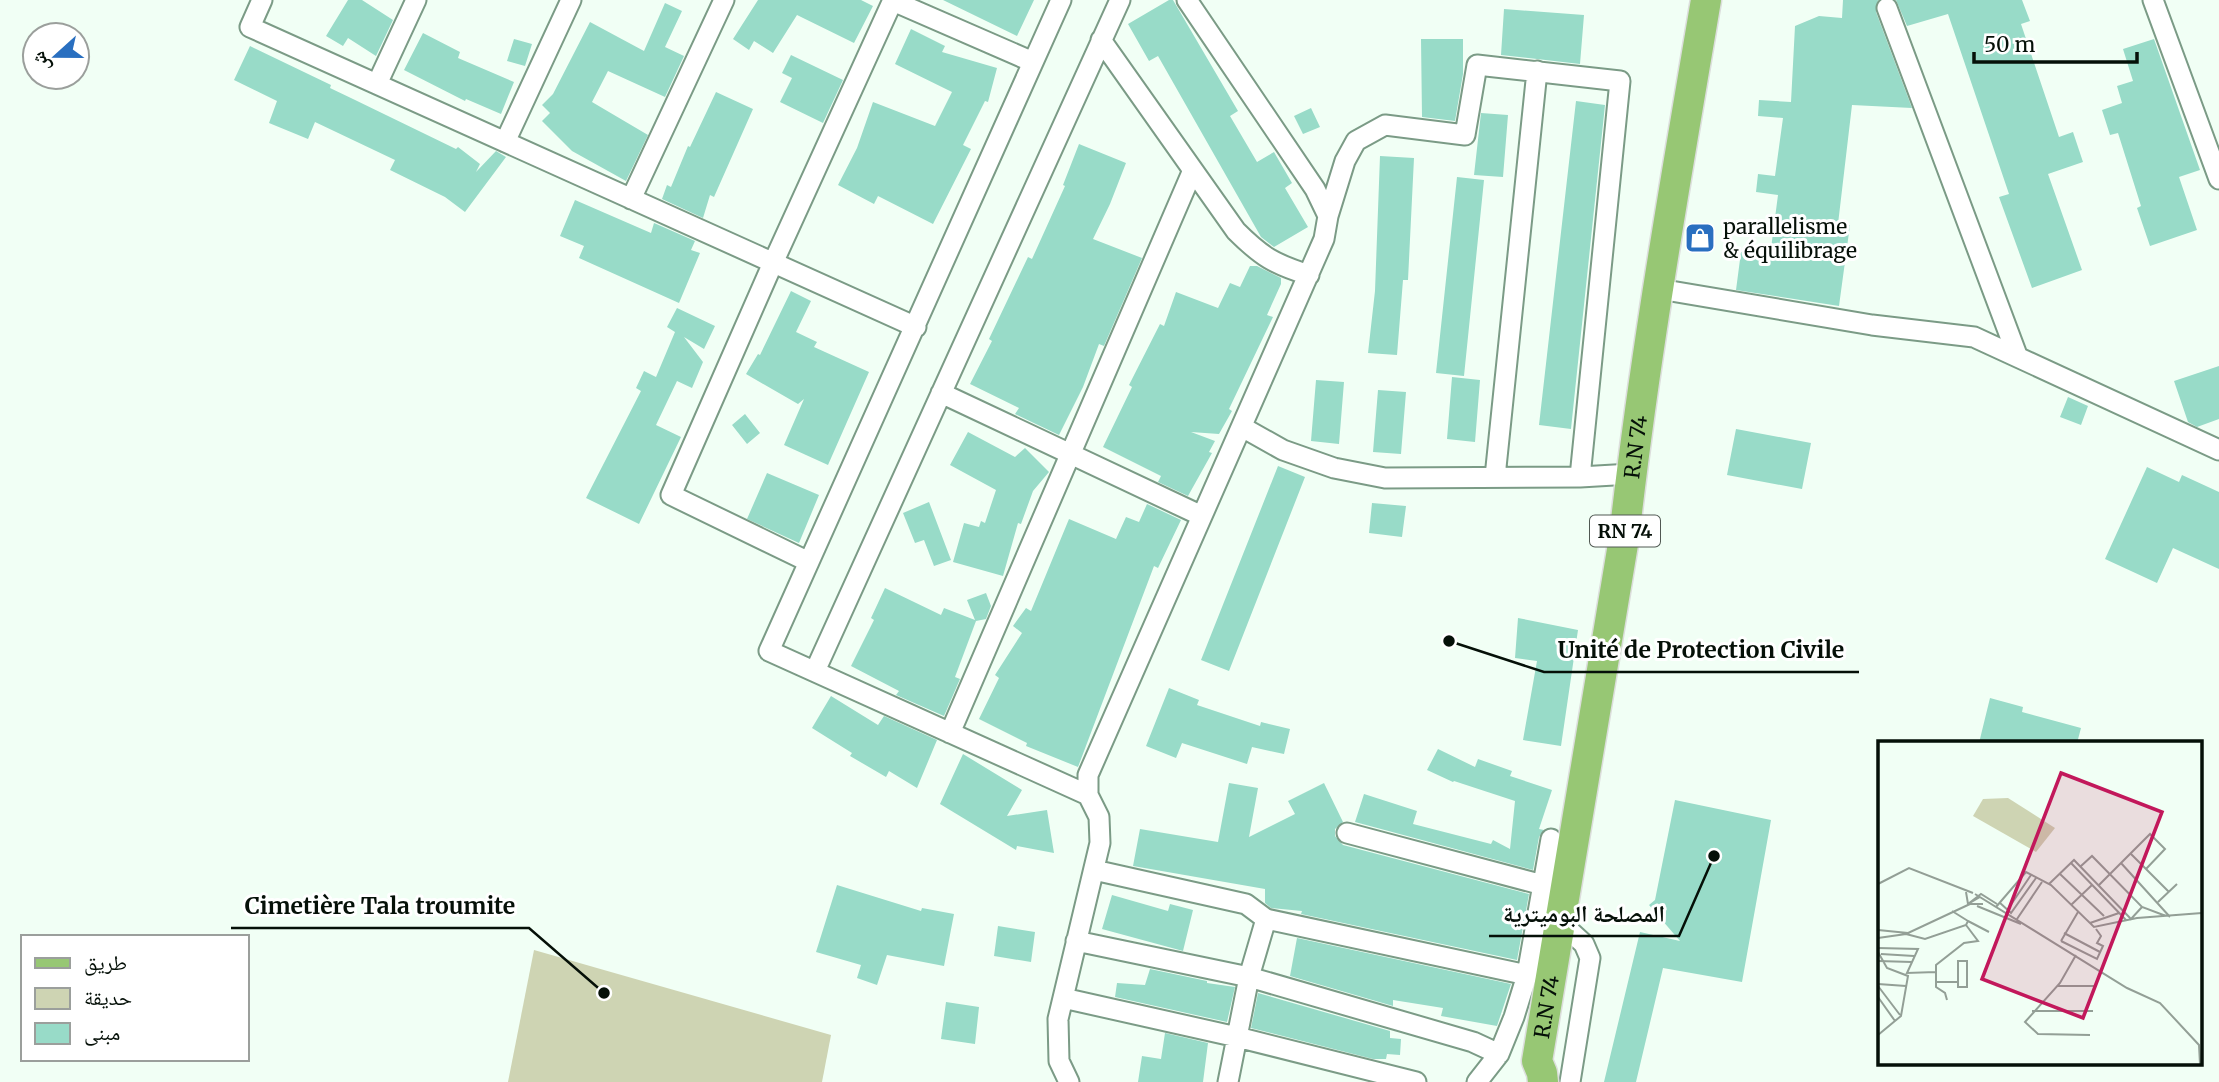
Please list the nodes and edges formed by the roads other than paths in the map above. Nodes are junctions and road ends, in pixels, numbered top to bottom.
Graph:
1 (262, 0) edge
2 (416, 0) edge
3 (571, 0) edge
4 (724, 0) edge
5 (1061, 0) edge
6 (1119, 0) edge
7 (1187, 0) edge
8 (1706, 0) edge
9 (2153, 0) edge
10 (893, 1) edge
11 (1887, 8) dead end
12 (1101, 40) junction
13 (1034, 62) junction
14 (1537, 71) junction
15 (377, 84) junction
16 (505, 142) junction
17 (1193, 170) junction
18 (2219, 179) edge
19 (631, 199) junction
20 (1328, 216) junction
21 (773, 263) junction
22 (1308, 275) junction
23 (1659, 289) junction
24 (916, 327) junction
25 (2017, 355) junction
26 (941, 393) junction
27 (1242, 427) junction
28 (2219, 450) edge
29 (1072, 452) junction
30 (1631, 474) junction
31 (1495, 477) junction
32 (1580, 477) junction
33 (1202, 516) junction
34 (809, 562) junction
35 (815, 671) junction
36 (950, 733) junction
37 (1088, 795) junction
38 (1347, 833) dead end
39 (1551, 839) dead end
40 (1094, 870) junction
41 (1544, 885) junction
42 (1266, 919) junction
43 (1561, 923) junction
44 (1076, 942) junction
45 (1527, 975) junction
46 (1249, 977) junction
47 (1063, 998) junction
48 (1237, 1037) junction
49 (1499, 1054) junction
50 (1574, 1055) junction
51 (1535, 1068) edge
52 (1069, 1082) edge
53 (1228, 1082) edge
54 (1416, 1082) edge
55 (1476, 1082) edge
56 (1570, 1082) edge

1 - 15 street
2 - 15 street
3 - 16 street
4 - 19 street
5 - 13 street
6 - 12 street
7 - 20 street
8 - 23 main road, R.N 74 / RN 74
9 - 18 street
10 - 13 street
10 - 21 street
11 - 25 street
12 - 17 street
12 - 26 street
13 - 24 street
14 - 20 street
14 - 31 street
14 - 32 street
15 - 16 street
16 - 19 street
17 - 22 street
17 - 29 street
19 - 21 street
20 - 22 street
21 - 24 street
21 - 34 street
22 - 27 street
23 - 25 street
23 - 30 main road, R.N 74 / RN 74
24 - 34 street
25 - 28 street
26 - 29 street
26 - 35 street
27 - 31 street
27 - 33 street
29 - 33 street
29 - 36 street
30 - 32 street
30 - 43 main road, R.N 74 / RN 74
31 - 32 street
33 - 37 street
34 - 35 street
35 - 36 street
36 - 37 street
37 - 40 street
38 - 41 street
39 - 41 street
40 - 42 street
40 - 44 street
41 - 45 street
42 - 45 street
42 - 46 street
43 - 50 street
43 - 51 main road, R.N 74 / RN 74
44 - 46 street
44 - 47 street
45 - 49 street
46 - 48 street
46 - 49 street
47 - 48 street
47 - 52 street
48 - 53 street
48 - 54 street
49 - 55 street
50 - 51 street
50 - 56 street

